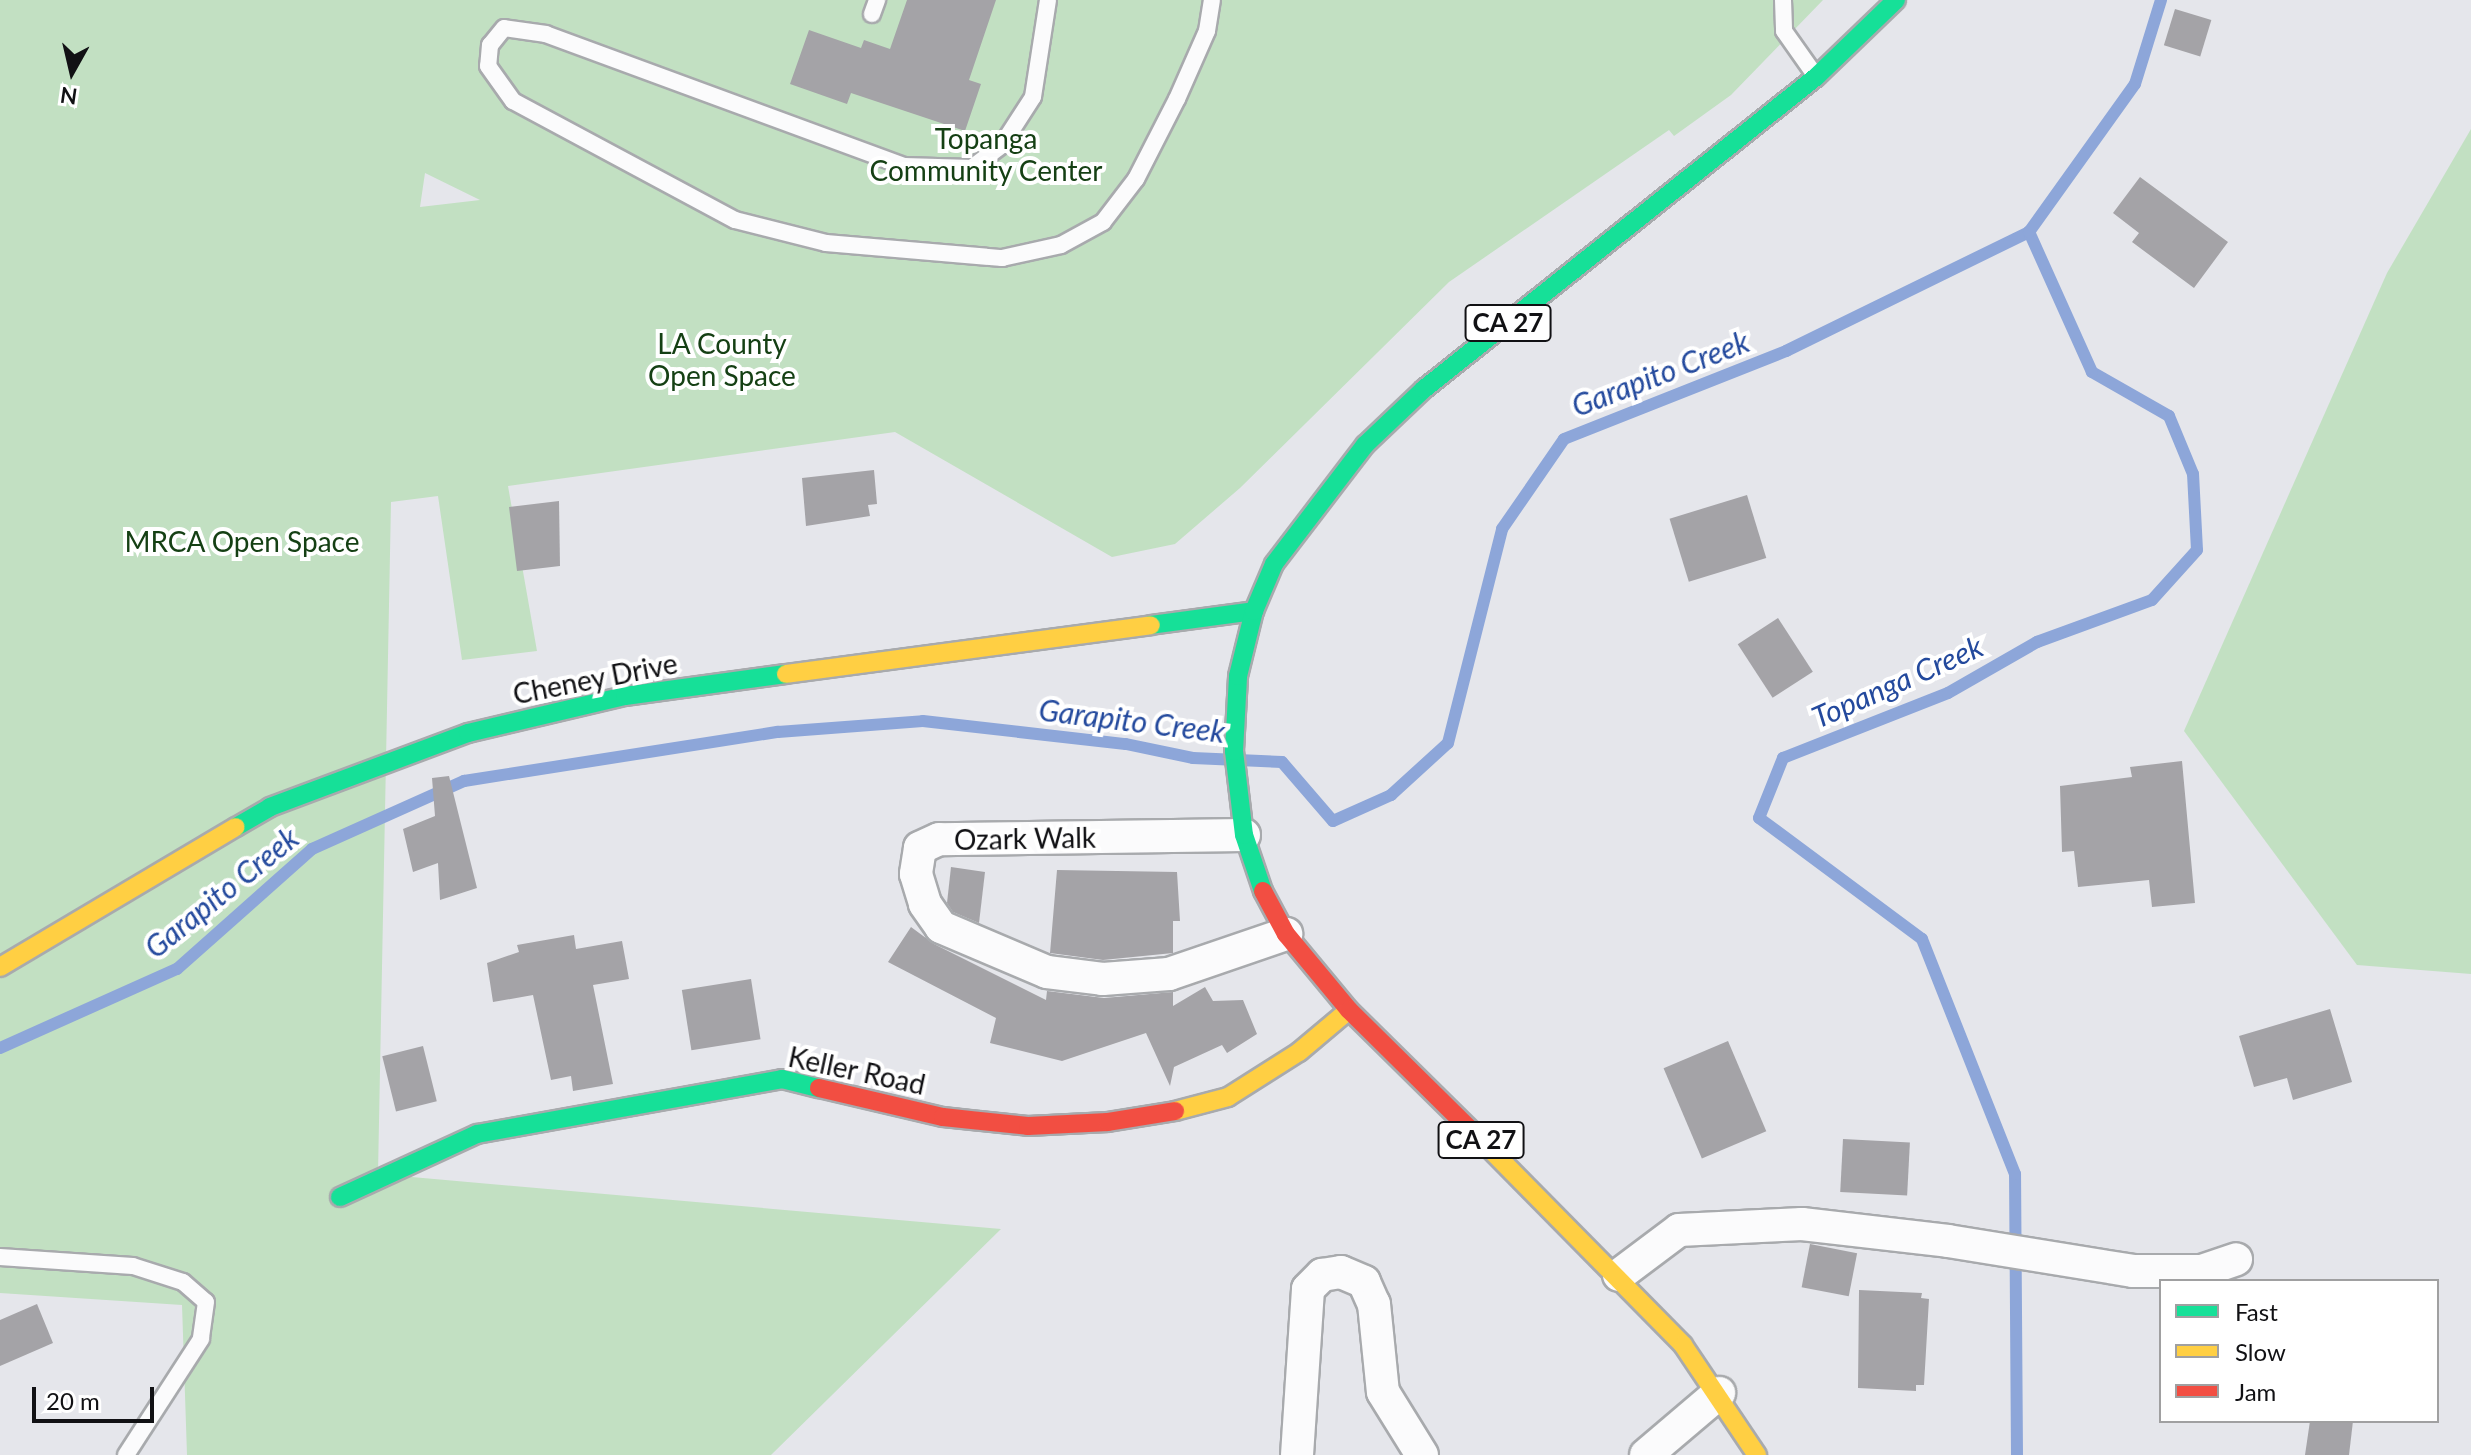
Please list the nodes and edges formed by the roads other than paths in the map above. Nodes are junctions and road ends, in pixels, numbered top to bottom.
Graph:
1 (1048, 0) edge
2 (1212, 0) edge
3 (1783, 0) edge
4 (1896, 0) edge
5 (1816, 77) junction
6 (1254, 611) junction
7 (1241, 821) junction
8 (1286, 934) junction
9 (0, 967) edge
10 (1349, 1010) junction
11 (340, 1197) dead end
12 (0, 1257) edge
13 (2236, 1259) dead end
14 (1619, 1275) junction
15 (1719, 1393) junction
16 (126, 1455) edge
17 (1297, 1455) edge
18 (1422, 1455) edge
19 (1646, 1455) edge
20 (1757, 1455) edge

1 - 2 lane
3 - 5 lane
4 - 5 street, CA 27
5 - 6 street, CA 27
6 - 7 street, CA 27
6 - 9 street, Cheney Drive
7 - 8 street, CA 27
7 - 8 street, Ozark Walk
8 - 10 street, CA 27
10 - 11 street, Keller Road
10 - 14 street, CA 27
12 - 16 lane
13 - 14 street
14 - 15 street, CA 27
15 - 19 street
15 - 20 street, CA 27
17 - 18 street

